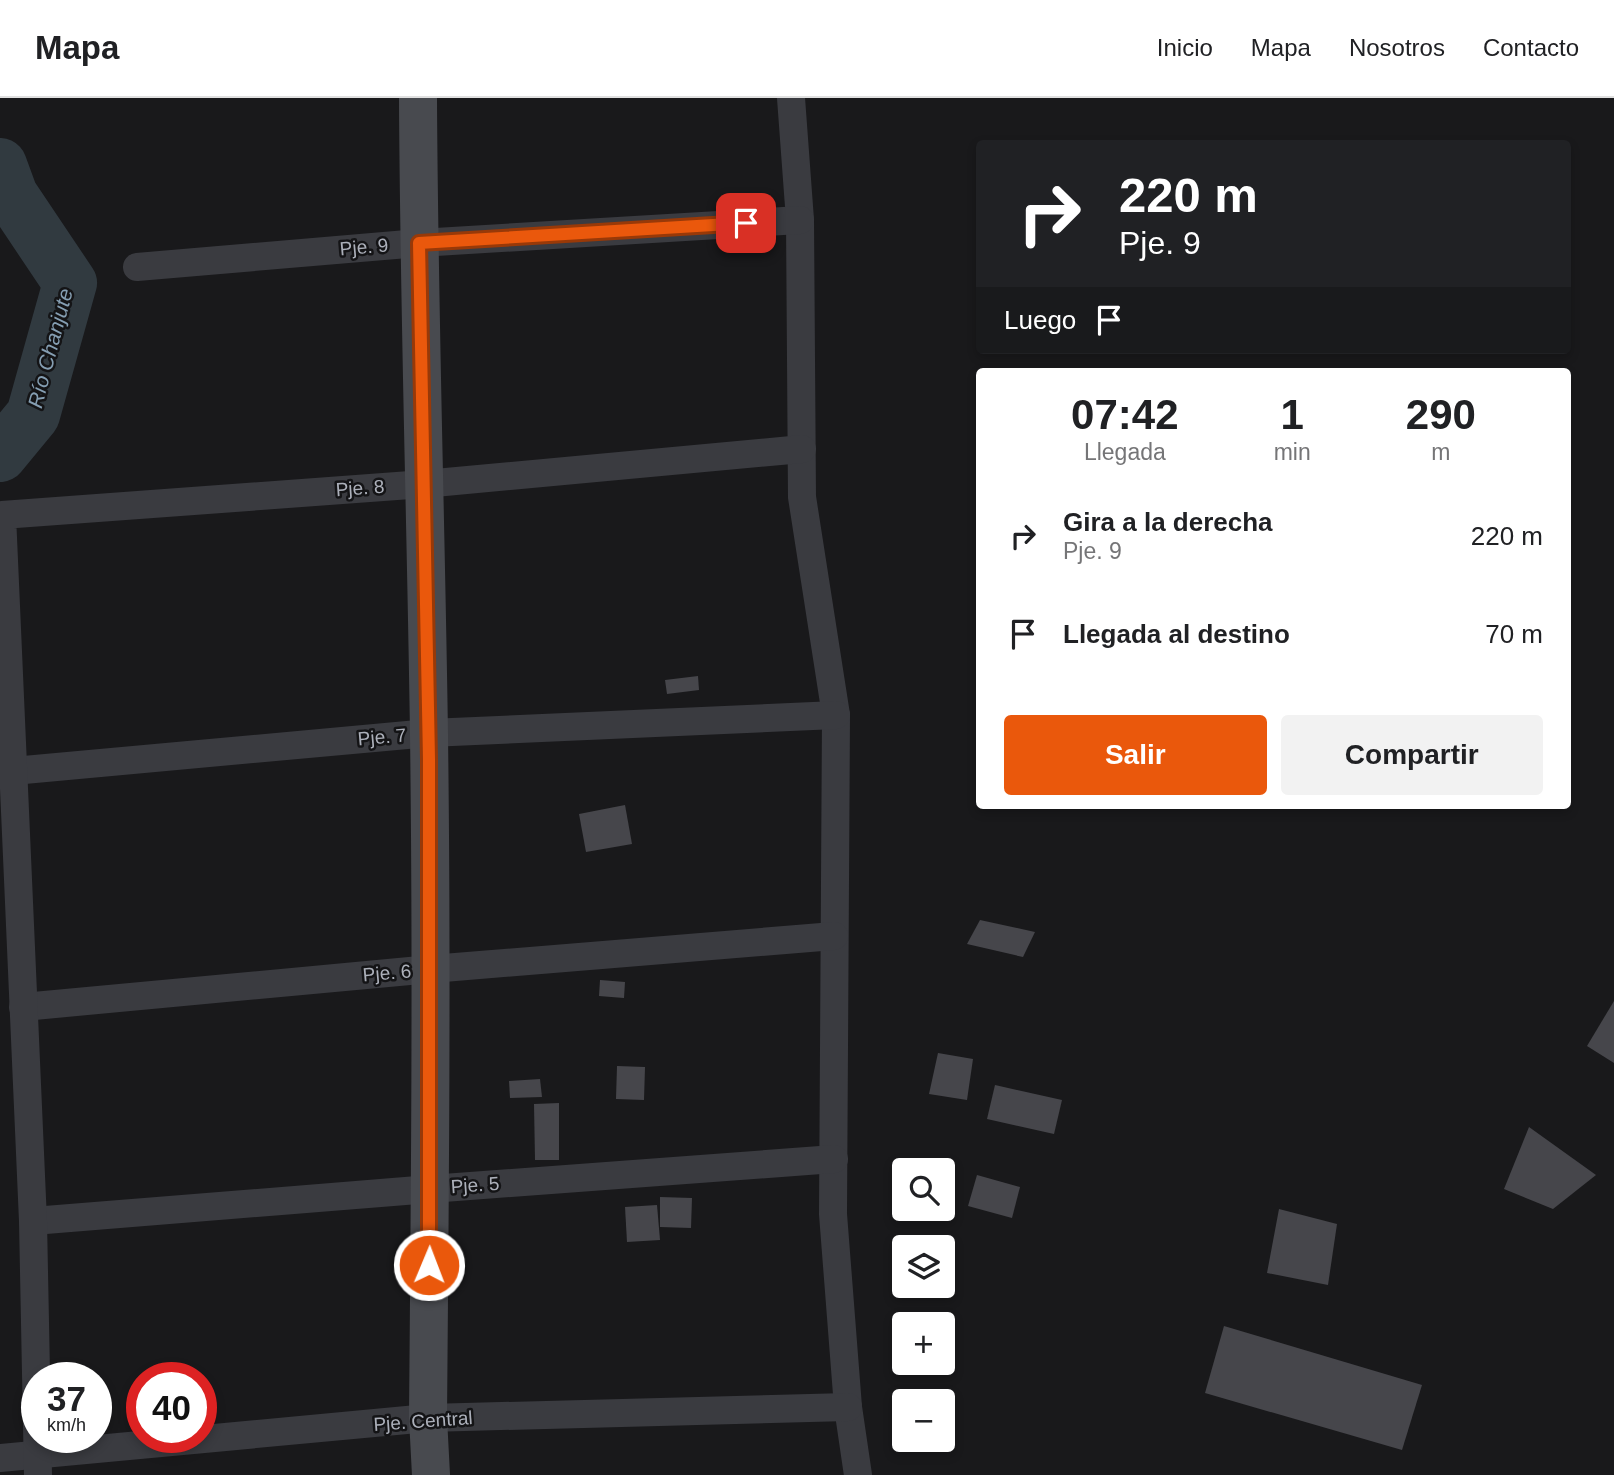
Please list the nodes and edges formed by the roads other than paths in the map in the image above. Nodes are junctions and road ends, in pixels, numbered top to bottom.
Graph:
1 (418, 98) edge
2 (791, 98) edge
3 (800, 220) junction
4 (419, 243) junction
5 (137, 267) dead end
6 (802, 449) junction
7 (424, 484) junction
8 (836, 715) junction
9 (429, 733) junction
10 (13, 771) junction
11 (834, 936) junction
12 (431, 969) junction
13 (23, 1007) junction
14 (834, 1159) junction
15 (430, 1189) junction
16 (33, 1222) junction
17 (848, 1407) junction
18 (428, 1418) junction
19 (0, 1458) edge
20 (37, 1465) edge
21 (431, 1475) edge
22 (858, 1475) edge

1 - 4 street
2 - 3 street
3 - 4 street, Pje. 9
3 - 6 street
4 - 5 street, Pje. 9
4 - 7 street
6 - 7 street, Pje. 8
6 - 8 street
7 - 9 street
7 - 10 street, Pje. 8
8 - 9 street, Pje. 7
8 - 11 street
9 - 10 street, Pje. 7
9 - 12 street
10 - 13 street
11 - 12 street, Pje. 6
11 - 14 street
12 - 13 street, Pje. 6
12 - 15 street
13 - 16 street
14 - 15 street, Pje. 5
14 - 17 street
15 - 16 street, Pje. 5
15 - 18 street
16 - 20 street
17 - 18 street, Pje. Central
17 - 22 street
18 - 20 street, Pje. Central
18 - 21 street
19 - 20 street, Pje. Central

